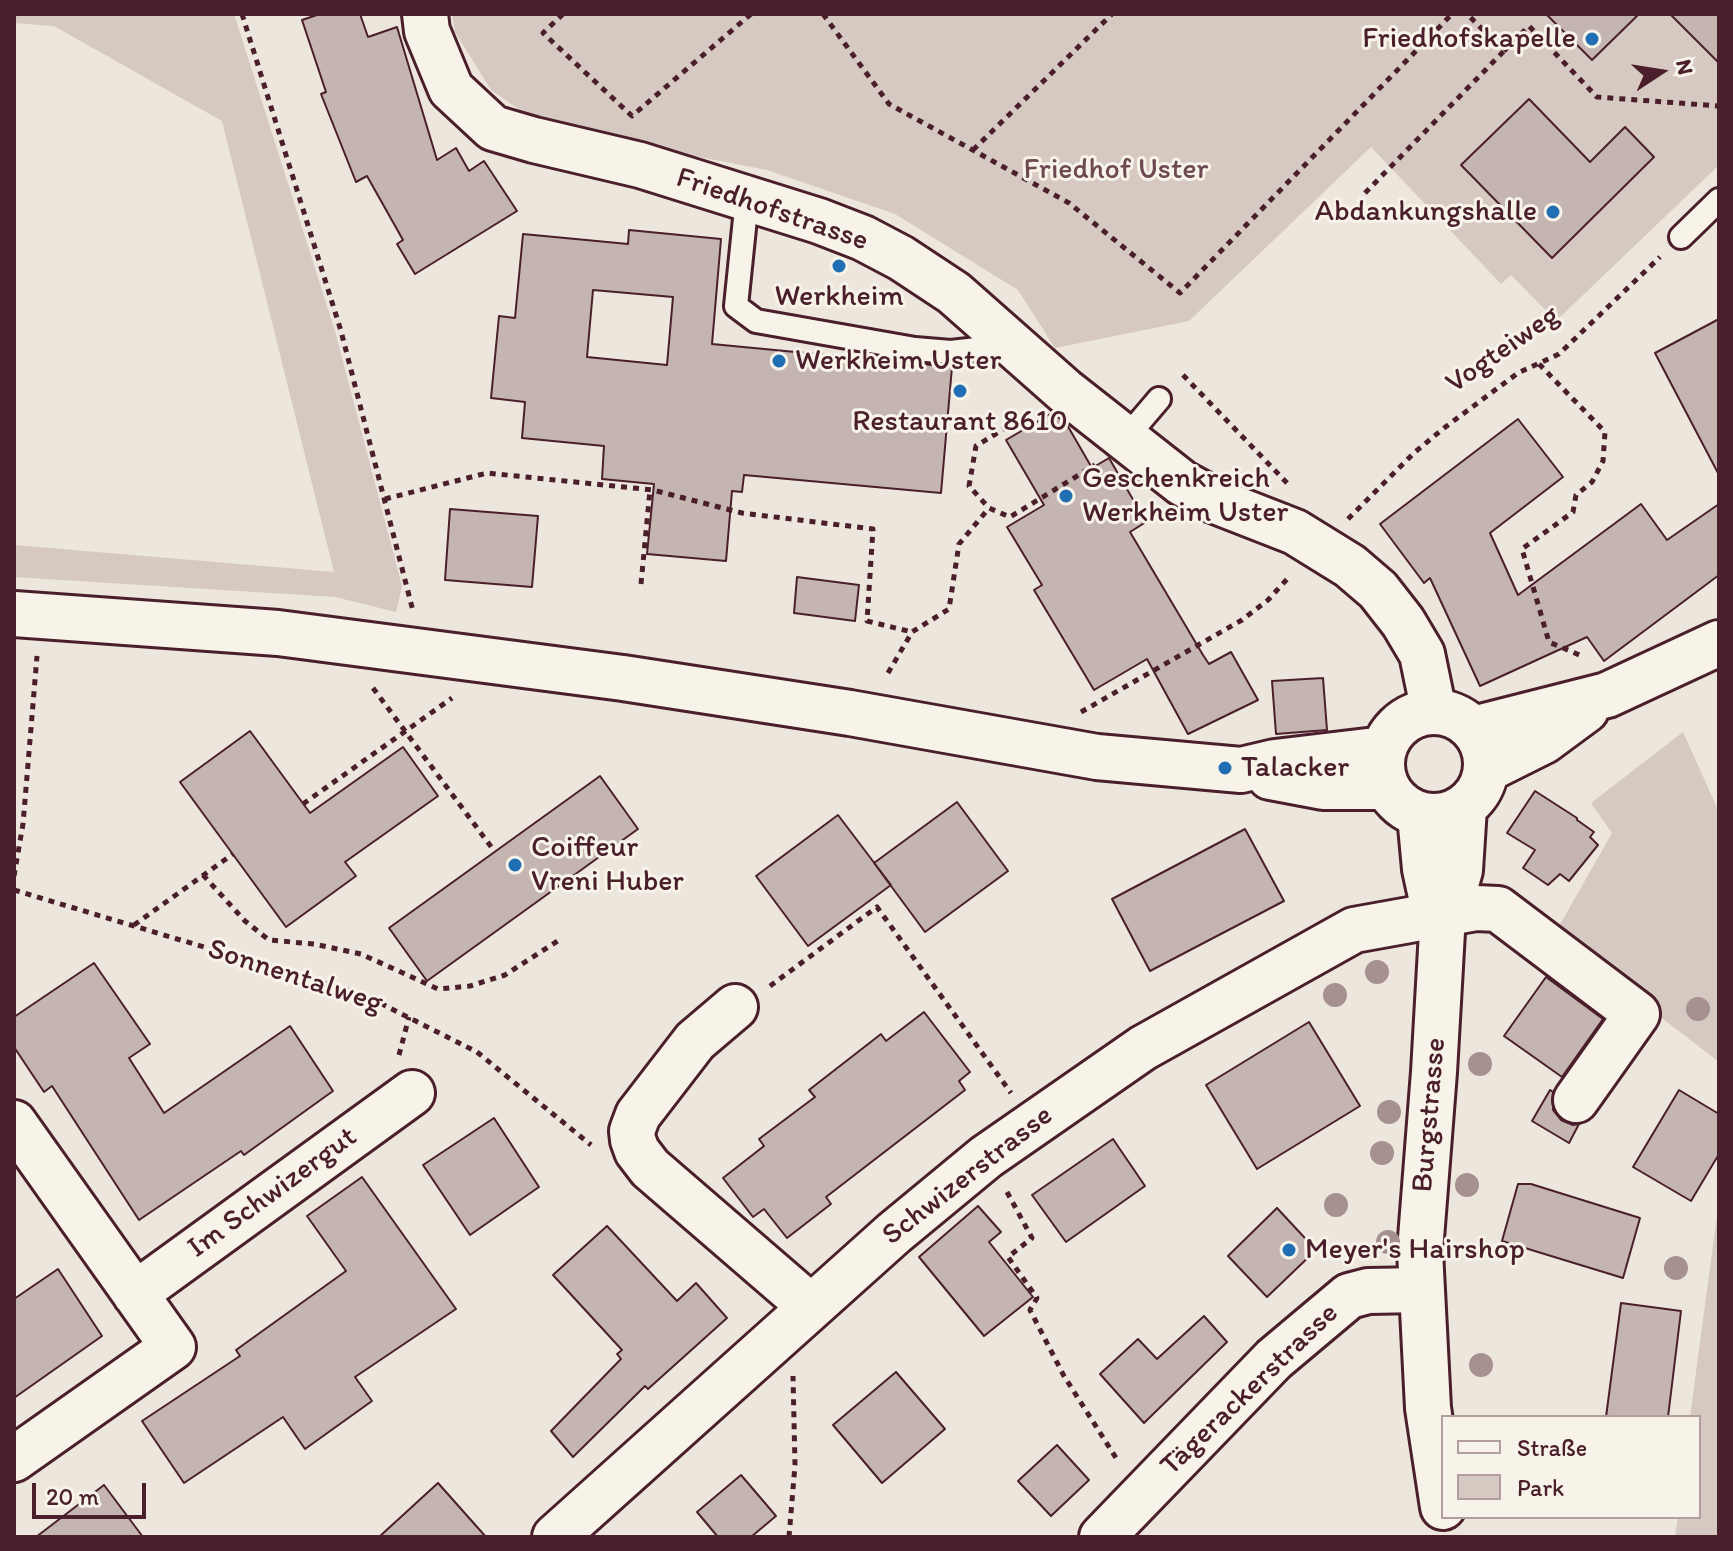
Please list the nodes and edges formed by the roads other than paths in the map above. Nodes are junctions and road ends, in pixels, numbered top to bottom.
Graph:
1 (425, 14) edge
2 (747, 199) junction
3 (1719, 200) edge
4 (1681, 237) road end
5 (1013, 344) junction
6 (1159, 399) dead end
7 (1127, 441) junction
8 (14, 614) edge
9 (1719, 643) edge
10 (1598, 678) junction
11 (1434, 712) junction
12 (1473, 729) junction
13 (1386, 768) junction
14 (1486, 770) junction
15 (1464, 807) junction
16 (1420, 815) junction
17 (1443, 914) junction
18 (735, 1007) road end
19 (412, 1093) dead end
20 (1576, 1100) dead end
21 (14, 1123) edge
22 (1421, 1290) junction
23 (135, 1294) junction
24 (811, 1307) junction
25 (14, 1459) edge
26 (1441, 1494) edge
27 (555, 1537) edge
28 (1102, 1537) edge

1 - 2 street, Friedhofstrasse
2 - 5 street, Friedhofstrasse
2 - 5 lane
3 - 4 lane
5 - 7 street, Friedhofstrasse
6 - 7 lane
7 - 11 street, Friedhofstrasse
8 - 13 street
9 - 10 street
10 - 12 street
10 - 14 street
11 - 12 street
11 - 13 street
12 - 14 street
13 - 16 street
14 - 15 street
15 - 16 street
15 - 17 street, Burgstrasse
16 - 17 street, Burgstrasse
17 - 20 street, Schwizerstrasse
17 - 22 street, Burgstrasse
17 - 24 street, Schwizerstrasse
18 - 24 street
19 - 23 street, Im Schwizergut
21 - 23 street
22 - 26 street, Burgstrasse
22 - 28 street, Tägerackerstrasse
23 - 25 street
24 - 27 street, Schwizerstrasse

